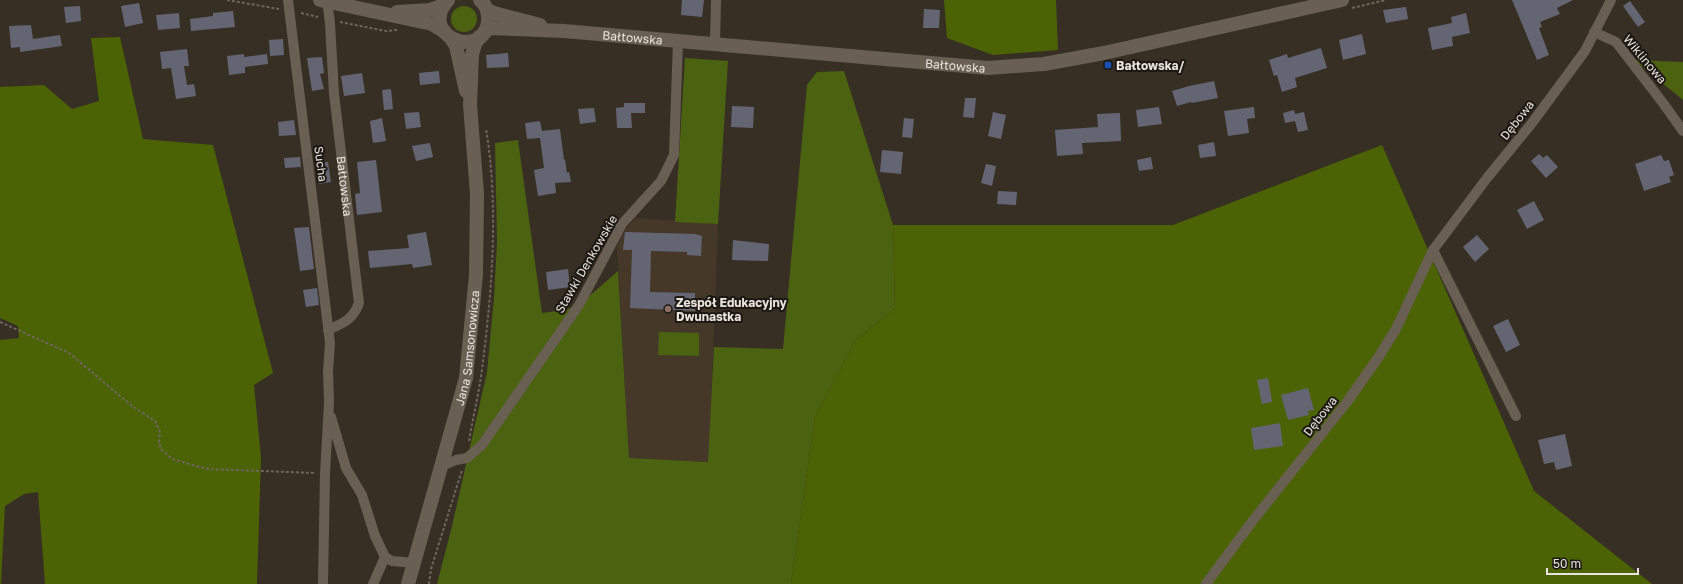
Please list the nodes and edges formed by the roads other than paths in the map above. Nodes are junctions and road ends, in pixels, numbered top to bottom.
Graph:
1 (288, 0) edge
2 (325, 0) edge
3 (716, 0) edge
4 (1342, 0) edge
5 (1611, 0) edge
6 (446, 2) edge
7 (483, 3) edge
8 (374, 13) junction
9 (564, 31) junction
10 (1594, 32) junction
11 (448, 35) junction
12 (482, 35) junction
13 (678, 41) junction
14 (715, 44) junction
15 (470, 104) junction
16 (1683, 132) edge
17 (1433, 250) junction
18 (328, 330) junction
19 (329, 403) junction
20 (1516, 416) dead end
21 (442, 466) junction
22 (385, 557) junction
23 (414, 563) junction
24 (323, 584) edge
25 (373, 584) edge
26 (408, 584) edge
27 (1206, 584) edge

1 - 18 street, Sucha
2 - 8 main road, Bałtowska
2 - 18 street, Bałtowska
3 - 14 street
4 - 14 main road, Bałtowska
5 - 10 street, Dębowa
6 - 8 main road, Bałtowska
6 - 11 main road, Jana Samsonowicza
7 - 9 main road, Bałtowska
7 - 12 main road, Jana Samsonowicza
8 - 11 main road, Bałtowska
9 - 12 main road, Bałtowska
9 - 13 main road, Bałtowska
10 - 16 street, Wiklinowa
10 - 17 street, Dębowa
11 - 12 main road, Bałtowska
11 - 15 main road, Jana Samsonowicza
12 - 15 main road, Jana Samsonowicza
13 - 14 main road, Bałtowska
13 - 21 street, Stawki Denkowskie
15 - 21 main road, Jana Samsonowicza
17 - 20 street
17 - 27 street, Dębowa
18 - 19 street, Sucha
19 - 22 street
19 - 24 street
21 - 23 main road, Jana Samsonowicza
22 - 23 street
22 - 25 street
23 - 26 main road, Jana Samsonowicza

